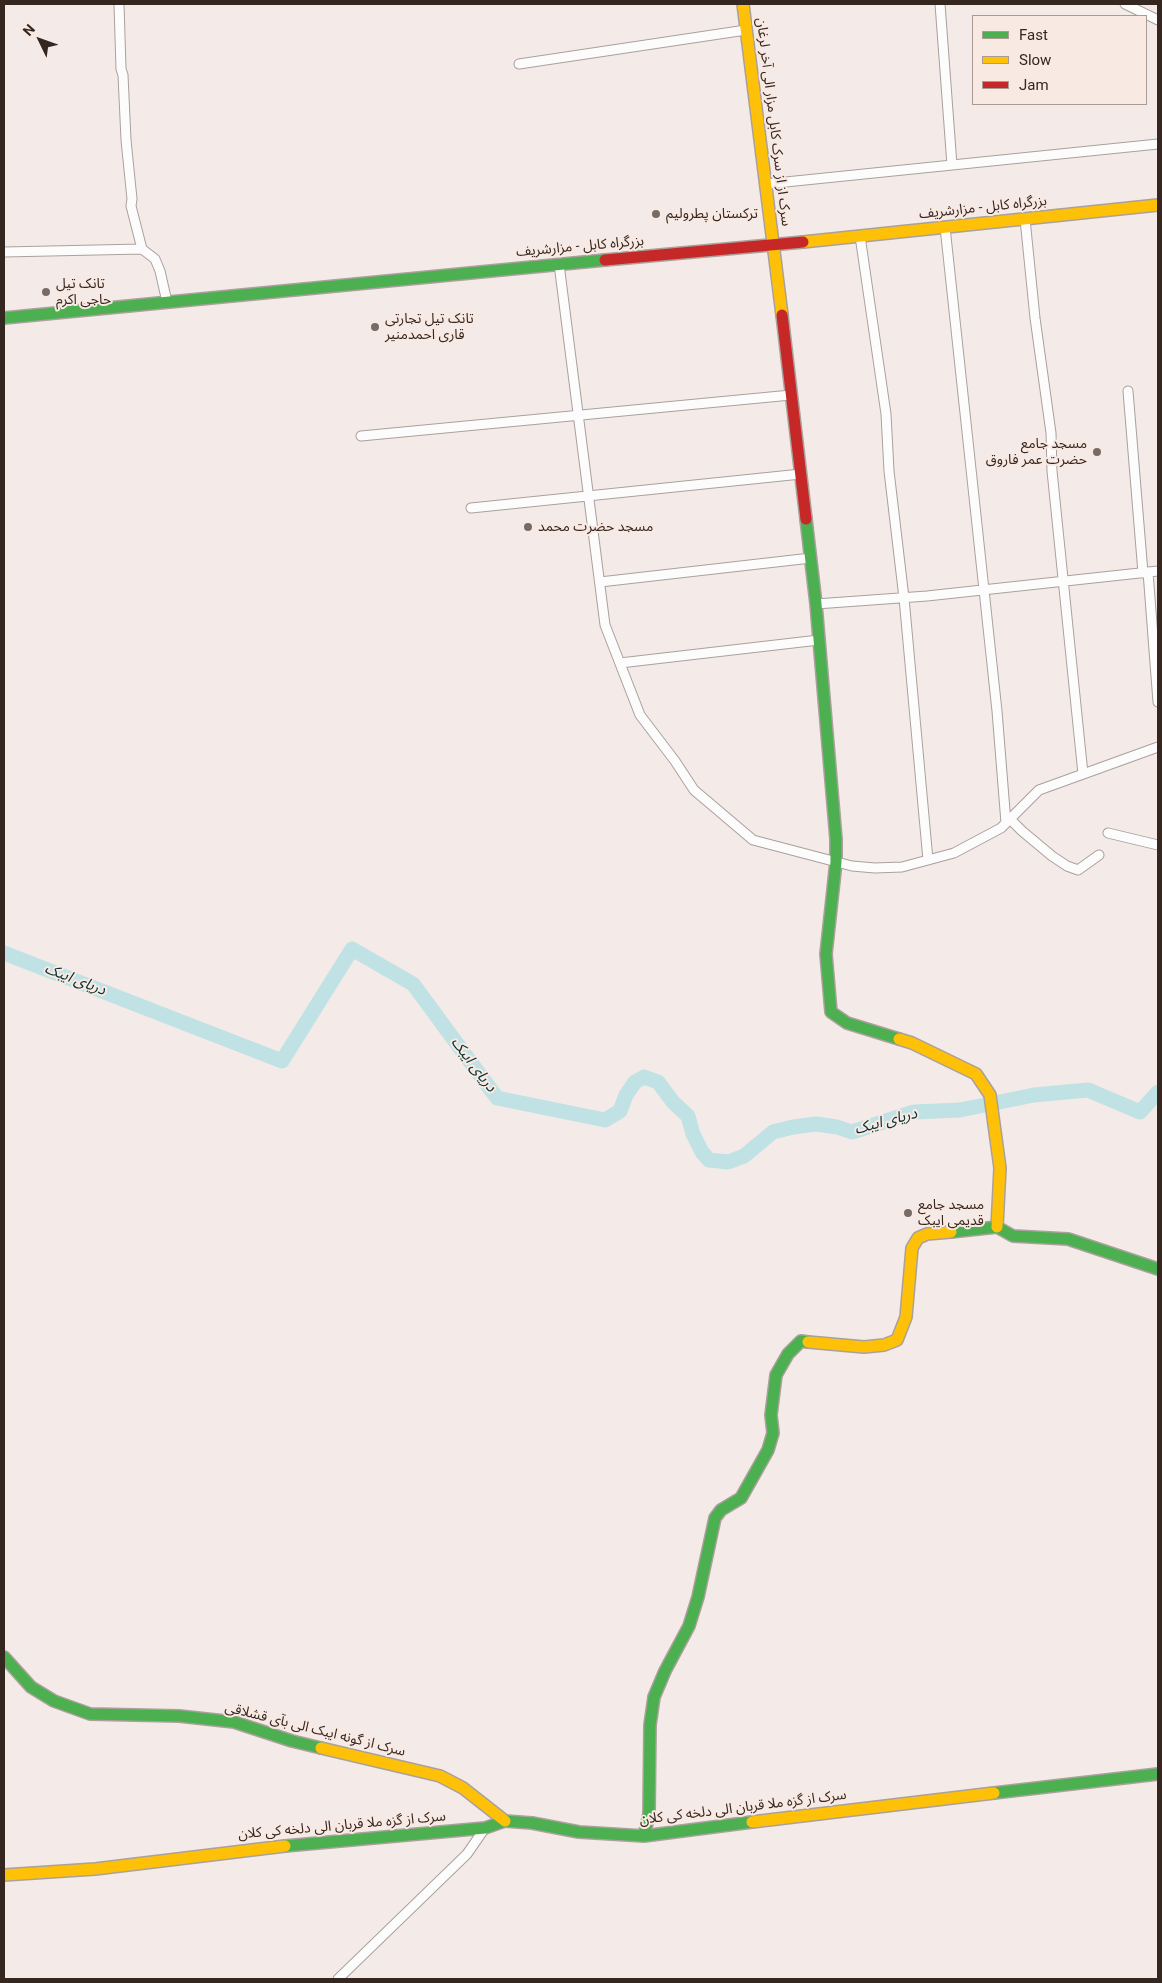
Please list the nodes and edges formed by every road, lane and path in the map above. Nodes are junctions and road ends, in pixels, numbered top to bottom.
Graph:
1 (119, 4) edge
2 (743, 4) edge
3 (940, 4) edge
4 (1125, 4) edge
5 (1158, 20) edge
6 (746, 30) junction
7 (519, 64) dead end
8 (1158, 144) edge
9 (952, 165) junction
10 (766, 184) junction
11 (1158, 205) edge
12 (1024, 219) junction
13 (944, 227) junction
14 (860, 236) junction
15 (774, 245) junction
16 (142, 249) junction
17 (4, 252) edge
18 (559, 264) junction
19 (167, 302) junction
20 (4, 318) edge
21 (1128, 392) dead end
22 (791, 395) junction
23 (578, 415) junction
24 (361, 436) dead end
25 (800, 474) junction
26 (588, 496) junction
27 (471, 508) dead end
28 (810, 558) junction
29 (1158, 571) edge
30 (1145, 572) junction
31 (1064, 581) junction
32 (600, 582) junction
33 (983, 589) junction
34 (904, 598) junction
35 (816, 604) junction
36 (819, 640) junction
37 (620, 663) junction
38 (1158, 702) edge
39 (1158, 747) edge
40 (1083, 774) junction
41 (1008, 821) junction
42 (1108, 833) dead end
43 (1158, 845) edge
44 (1099, 855) dead end
45 (928, 860) junction
46 (836, 862) junction
47 (997, 1227) junction
48 (1158, 1268) edge
49 (4, 1656) edge
50 (1158, 1774) edge
51 (505, 1821) junction
52 (485, 1828) junction
53 (644, 1836) junction
54 (4, 1875) edge
55 (338, 1979) edge

1 - 16 street
2 - 6 main road, سرک از از سرک کابل مزار الی آخر لرغان
3 - 9 street
4 - 5 street
6 - 7 street
6 - 10 main road, سرک از از سرک کابل مزار الی آخر لرغان
8 - 9 street
9 - 10 street
10 - 15 main road, سرک از از سرک کابل مزار الی آخر لرغان
11 - 12 main road, بزرگراه کابل - مزارشریف
12 - 13 main road, بزرگراه کابل - مزارشریف
12 - 31 street
13 - 14 main road, بزرگراه کابل - مزارشریف
13 - 33 street
14 - 15 main road, بزرگراه کابل - مزارشریف
14 - 34 street
15 - 18 main road, بزرگراه کابل - مزارشریف
15 - 22 main road, سرک از از سرک کابل مزار الی آخر لرغان
16 - 17 street
16 - 19 street
18 - 19 main road, بزرگراه کابل - مزارشریف
18 - 23 street
19 - 20 main road, بزرگراه کابل - مزارشریف
21 - 30 street
22 - 23 street
22 - 25 main road, سرک از از سرک کابل مزار الی آخر لرغان
23 - 24 street
23 - 26 street
25 - 26 street
25 - 28 main road, سرک از از سرک کابل مزار الی آخر لرغان
26 - 27 street
26 - 32 street
28 - 32 street
28 - 35 main road, سرک از از سرک کابل مزار الی آخر لرغان
29 - 30 street
30 - 31 street
30 - 38 street
31 - 33 street
31 - 40 street
32 - 37 street
33 - 34 street
33 - 41 street
34 - 35 street
34 - 45 street
35 - 36 main road, سرک از از سرک کابل مزار الی آخر لرغان
36 - 37 street
36 - 46 main road, سرک از از سرک کابل مزار الی آخر لرغان
37 - 46 street
39 - 40 street
40 - 41 street
41 - 44 street
41 - 45 street
42 - 43 street
45 - 46 street
46 - 47 main road, سرک از از سرک کابل مزار الی آخر لرغان
47 - 48 main road
47 - 53 main road
49 - 51 main road, سرک از گونه ایبک الی بآی قشلاقی
50 - 53 main road, سرک از گزه ملا قربان الی دلخه کی کلان
51 - 52 main road, سرک از گزه ملا قربان الی دلخه کی کلان
51 - 53 main road, سرک از گزه ملا قربان الی دلخه کی کلان
52 - 54 main road, سرک از گزه ملا قربان الی دلخه کی کلان
52 - 55 street

